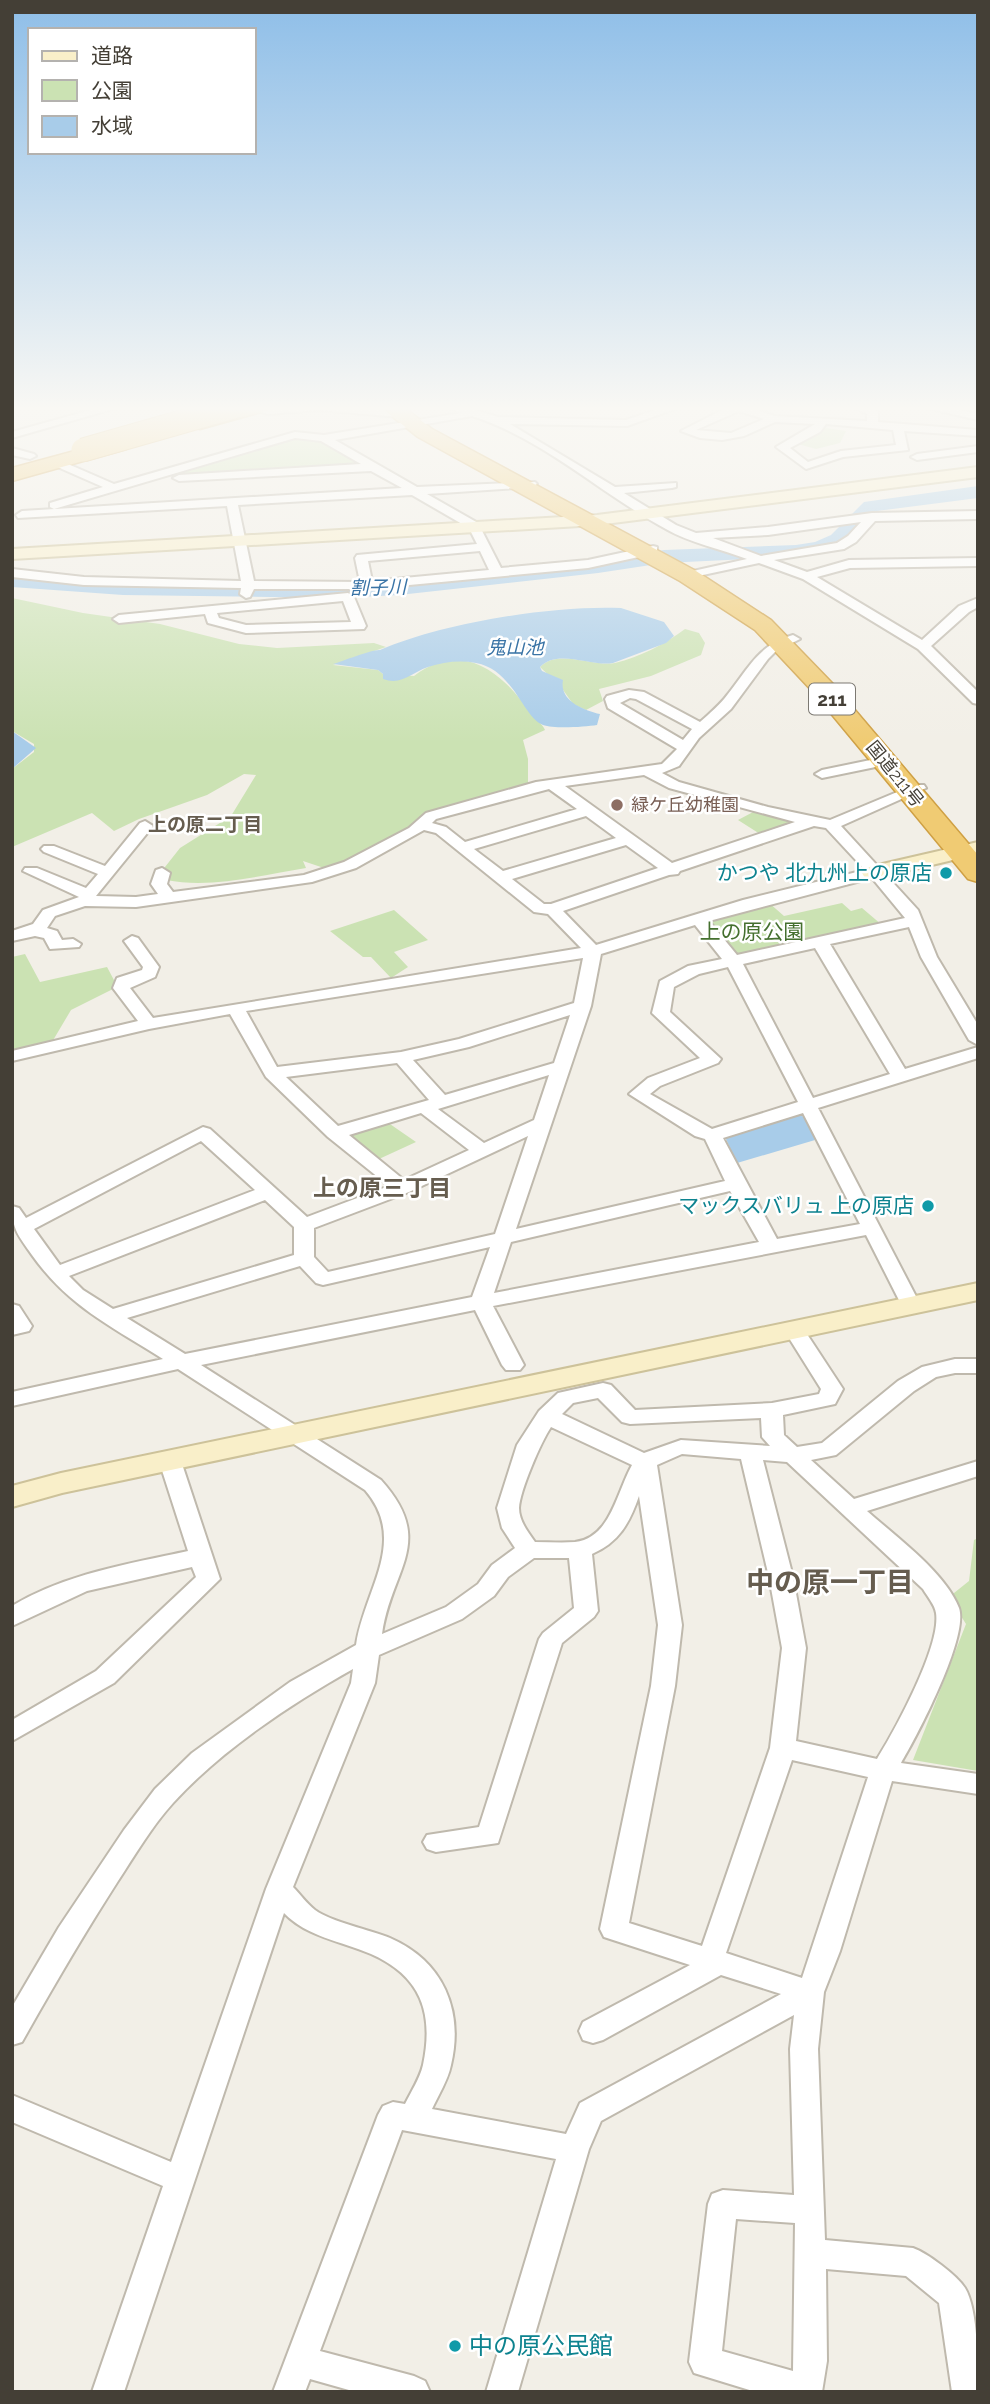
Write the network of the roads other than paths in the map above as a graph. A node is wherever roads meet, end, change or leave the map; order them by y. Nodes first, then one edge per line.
1 (235, 518) edge
2 (461, 518) edge
3 (588, 518) edge
4 (605, 518) edge
5 (659, 518) edge
6 (858, 518) edge
7 (866, 518) edge
8 (591, 520) junction
9 (474, 526) junction
10 (689, 537) junction
11 (239, 540) junction
12 (484, 547) junction
13 (12, 554) edge
14 (655, 555) junction
15 (763, 561) junction
16 (978, 562) edge
17 (873, 564) junction
18 (497, 572) junction
19 (12, 573) edge
20 (693, 575) junction
21 (807, 576) junction
22 (902, 579) dead end
23 (12, 583) edge
24 (367, 585) junction
25 (247, 590) junction
26 (348, 597) junction
27 (978, 602) edge
28 (239, 607) junction
29 (210, 611) junction
30 (119, 620) dead end
31 (787, 640) junction
32 (923, 646) junction
33 (978, 700) edge
34 (700, 728) junction
35 (684, 747) junction
36 (885, 761) junction
37 (647, 771) junction
38 (822, 774) dead end
39 (552, 784) junction
40 (913, 789) junction
41 (587, 811) junction
42 (813, 821) junction
43 (421, 825) junction
44 (831, 825) junction
45 (145, 826) dead end
46 (629, 839) junction
47 (463, 847) junction
48 (49, 849) dead end
49 (974, 855) edge
50 (31, 871) dead end
51 (672, 871) junction
52 (107, 872) junction
53 (162, 873) dead end
54 (873, 873) junction
55 (501, 877) junction
56 (168, 896) junction
57 (86, 898) junction
58 (552, 909) junction
59 (698, 918) junction
60 (916, 920) junction
61 (35, 931) junction
62 (12, 936) edge
63 (132, 941) dead end
64 (821, 943) junction
65 (73, 944) dead end
66 (593, 951) junction
67 (734, 963) junction
68 (582, 1006) junction
69 (235, 1008) junction
70 (149, 1024) junction
71 (978, 1040) edge
72 (978, 1052) edge
73 (12, 1056) edge
74 (401, 1057) junction
75 (559, 1067) junction
76 (272, 1073) junction
77 (900, 1076) junction
78 (432, 1104) junction
79 (808, 1104) junction
80 (540, 1124) junction
81 (335, 1133) junction
82 (712, 1135) junction
83 (482, 1151) junction
84 (736, 1184) junction
85 (402, 1188) junction
86 (268, 1192) junction
87 (18, 1219) edge
88 (304, 1224) junction
89 (872, 1228) junction
90 (501, 1237) junction
91 (771, 1247) junction
92 (304, 1258) junction
93 (56, 1274) junction
94 (978, 1291) edge
95 (481, 1302) junction
96 (911, 1306) junction
97 (12, 1310) edge
98 (108, 1317) junction
99 (12, 1329) edge
100 (794, 1329) junction
101 (180, 1362) junction
102 (513, 1365) dead end
103 (978, 1366) edge
104 (12, 1399) edge
105 (772, 1410) junction
106 (547, 1416) junction
107 (294, 1434) junction
108 (750, 1452) junction
109 (791, 1455) junction
110 (170, 1461) junction
111 (645, 1462) junction
112 (978, 1468) edge
113 (12, 1497) edge
114 (849, 1507) junction
115 (529, 1550) junction
116 (580, 1550) junction
117 (199, 1557) junction
118 (12, 1617) edge
119 (366, 1651) junction
120 (12, 1732) edge
121 (783, 1748) junction
122 (883, 1770) junction
123 (978, 1784) edge
124 (436, 1842) dead end
125 (279, 1889) junction
126 (715, 1960) junction
127 (810, 1992) junction
128 (593, 2031) dead end
129 (12, 2033) edge
130 (12, 2108) edge
131 (413, 2118) junction
132 (574, 2149) junction
133 (181, 2180) junction
134 (810, 2210) junction
135 (810, 2253) junction
136 (300, 2361) junction
137 (806, 2391) edge
138 (108, 2392) edge
139 (289, 2392) edge
140 (414, 2392) edge
141 (502, 2392) edge
142 (968, 2392) edge

1 - 11 street
2 - 9 street
3 - 8 highway, 国道211号 / 211
4 - 8 street
5 - 10 street
6 - 10 street
7 - 15 street
8 - 9 street
8 - 14 highway, 国道211号 / 211
9 - 11 street
9 - 12 street
10 - 15 street
11 - 13 street
11 - 25 street
12 - 18 street
12 - 24 street
14 - 18 street
14 - 20 highway, 国道211号 / 211
14 - 26 street
15 - 20 street
15 - 21 street
16 - 17 street
17 - 21 street
17 - 22 street
18 - 24 street
19 - 25 street
20 - 31 highway, 国道211号 / 211
21 - 32 street
23 - 25 street
24 - 25 street
25 - 28 street
26 - 28 street
26 - 29 street
27 - 32 street
28 - 29 street
29 - 30 street
31 - 34 street
31 - 36 highway, 国道211号 / 211
31 - 40 highway, 国道211号 / 211
32 - 33 street
34 - 35 street
34 - 35 street
35 - 37 street
36 - 38 street
36 - 40 highway, 国道211号 / 211
37 - 39 street
37 - 42 street
39 - 41 street
39 - 43 street
40 - 44 street
40 - 49 highway, 国道211号 / 211
41 - 46 street
41 - 47 street
42 - 44 street
42 - 51 street
43 - 47 street
43 - 56 street
44 - 54 street
45 - 52 street
46 - 51 street
46 - 55 street
47 - 55 street
48 - 52 street
49 - 54 street
50 - 57 street
51 - 58 street
52 - 57 street
53 - 56 street
54 - 59 street
54 - 60 street
55 - 58 street
56 - 57 street
57 - 61 street
58 - 66 street
59 - 66 street
59 - 67 street
60 - 64 street
60 - 71 street
61 - 62 street
61 - 65 street
63 - 70 street
64 - 67 street
64 - 77 street
66 - 68 street
66 - 69 street
67 - 79 street
67 - 82 street
68 - 74 street
68 - 75 street
69 - 70 street
69 - 76 street
70 - 73 street
72 - 77 street
74 - 76 street
74 - 78 street
75 - 78 street
75 - 80 street
76 - 81 street
77 - 79 street
78 - 81 street
78 - 83 street
79 - 82 street
79 - 89 street
80 - 83 street
80 - 90 street
81 - 85 street
82 - 84 street
83 - 85 street
84 - 90 street
84 - 91 street
85 - 88 street
86 - 87 street
86 - 88 street
86 - 93 street
87 - 93 street
88 - 92 street
89 - 91 street
89 - 96 street
90 - 92 street
90 - 95 street
91 - 95 street
92 - 98 street
93 - 98 street
94 - 96 street
95 - 101 street
95 - 102 street
96 - 100 street
97 - 99 street
98 - 101 street
100 - 105 street
100 - 107 street
101 - 104 street
101 - 107 street
103 - 109 street
105 - 106 street
105 - 109 street
106 - 111 street
106 - 115 street
107 - 110 street
107 - 119 street
108 - 109 street
108 - 111 street
108 - 121 street
109 - 114 street
110 - 113 street
110 - 117 street
111 - 116 street
111 - 126 street
112 - 114 street
114 - 122 street
115 - 116 street
115 - 119 street
116 - 124 street
117 - 118 street
117 - 120 street
119 - 125 street
119 - 129 street
121 - 122 street
121 - 126 street
122 - 123 street
122 - 127 street
125 - 131 street
125 - 133 street
126 - 127 street
126 - 128 street
127 - 132 street
127 - 134 street
130 - 133 street
131 - 132 street
131 - 136 street
132 - 141 street
133 - 138 street
134 - 135 street
134 - 137 street
135 - 137 street
135 - 142 street
136 - 139 street
136 - 140 street

